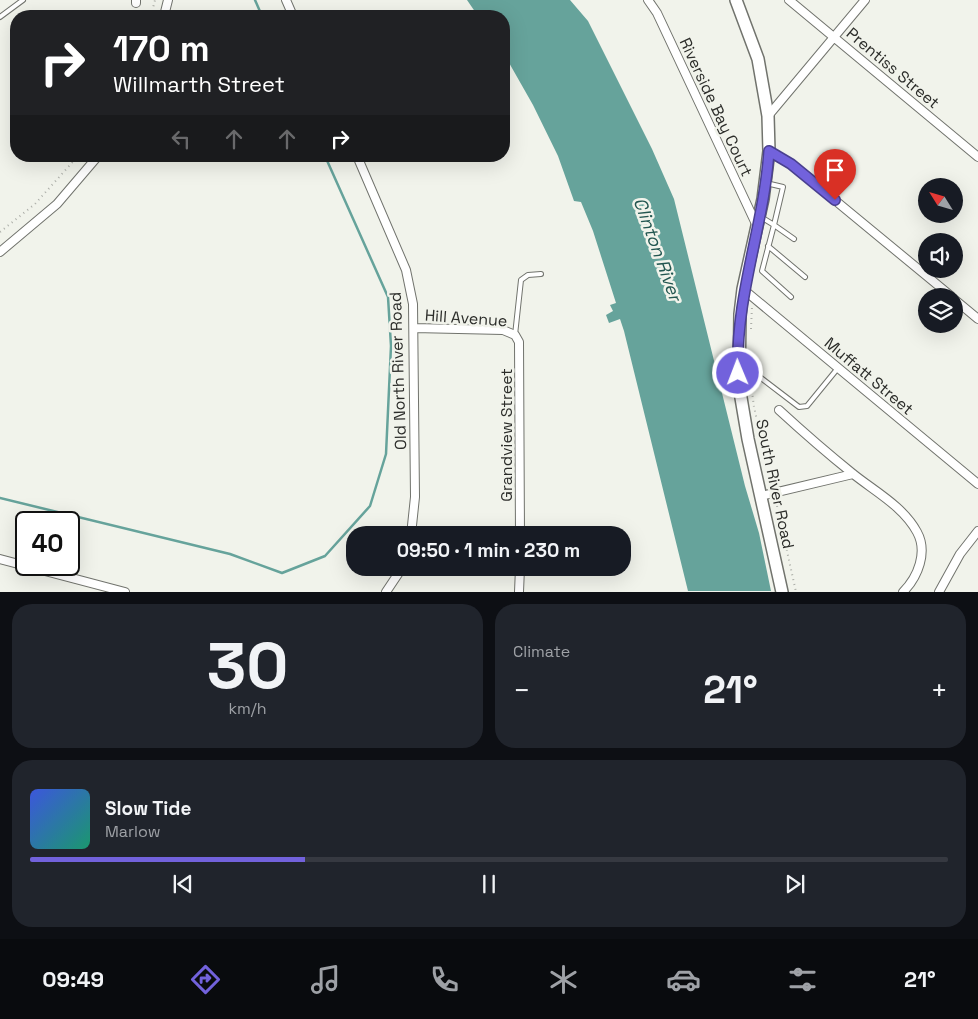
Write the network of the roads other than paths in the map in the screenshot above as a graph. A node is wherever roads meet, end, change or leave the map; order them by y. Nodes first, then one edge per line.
1 (23, 0) edge
2 (648, 0) edge
3 (736, 0) edge
4 (789, 0) edge
5 (865, 0) edge
6 (0, 17) edge
7 (834, 36) junction
8 (768, 116) junction
9 (769, 151) junction
10 (978, 157) edge
11 (93, 162) edge
12 (360, 162) edge
13 (766, 183) junction
14 (758, 221) junction
15 (774, 225) junction
16 (794, 240) dead end
17 (768, 246) junction
18 (0, 252) edge
19 (541, 274) dead end
20 (805, 278) dead end
21 (941, 288) edge
22 (748, 293) junction
23 (791, 297) dead end
24 (963, 306) edge
25 (978, 319) edge
26 (414, 328) junction
27 (515, 335) junction
28 (838, 368) junction
29 (761, 378) dead end
30 (779, 410) dead end
31 (853, 474) junction
32 (978, 484) edge
33 (761, 496) junction
34 (412, 526) edge
35 (520, 526) edge
36 (978, 531) edge
37 (0, 559) edge
38 (397, 576) edge
39 (520, 576) edge
40 (125, 592) edge
41 (386, 592) edge
42 (520, 592) edge
43 (782, 592) edge
44 (903, 592) edge
45 (939, 592) edge

1 - 6 lane
2 - 14 street, Riverside Bay Court
3 - 8 street, South River Road
4 - 7 street, Prentiss Street
5 - 7 street
7 - 8 street
7 - 10 street, Prentiss Street
8 - 9 street, South River Road
9 - 13 street, South River Road
9 - 21 street
11 - 18 street
12 - 26 street, Old North River Road
13 - 14 street, South River Road
13 - 15 lane
14 - 15 lane
14 - 22 street, South River Road
15 - 16 lane
15 - 17 lane
17 - 20 lane
17 - 23 lane
19 - 27 lane
22 - 28 street, Muffatt Street
22 - 33 street, South River Road
24 - 25 street
26 - 27 street, Hill Avenue
26 - 34 street, Old North River Road
27 - 35 street, Grandview Street
28 - 29 lane
28 - 32 street, Muffatt Street
30 - 31 street
31 - 33 street
31 - 44 street
33 - 43 street, South River Road
36 - 45 street
37 - 40 street
38 - 41 street
39 - 42 street

